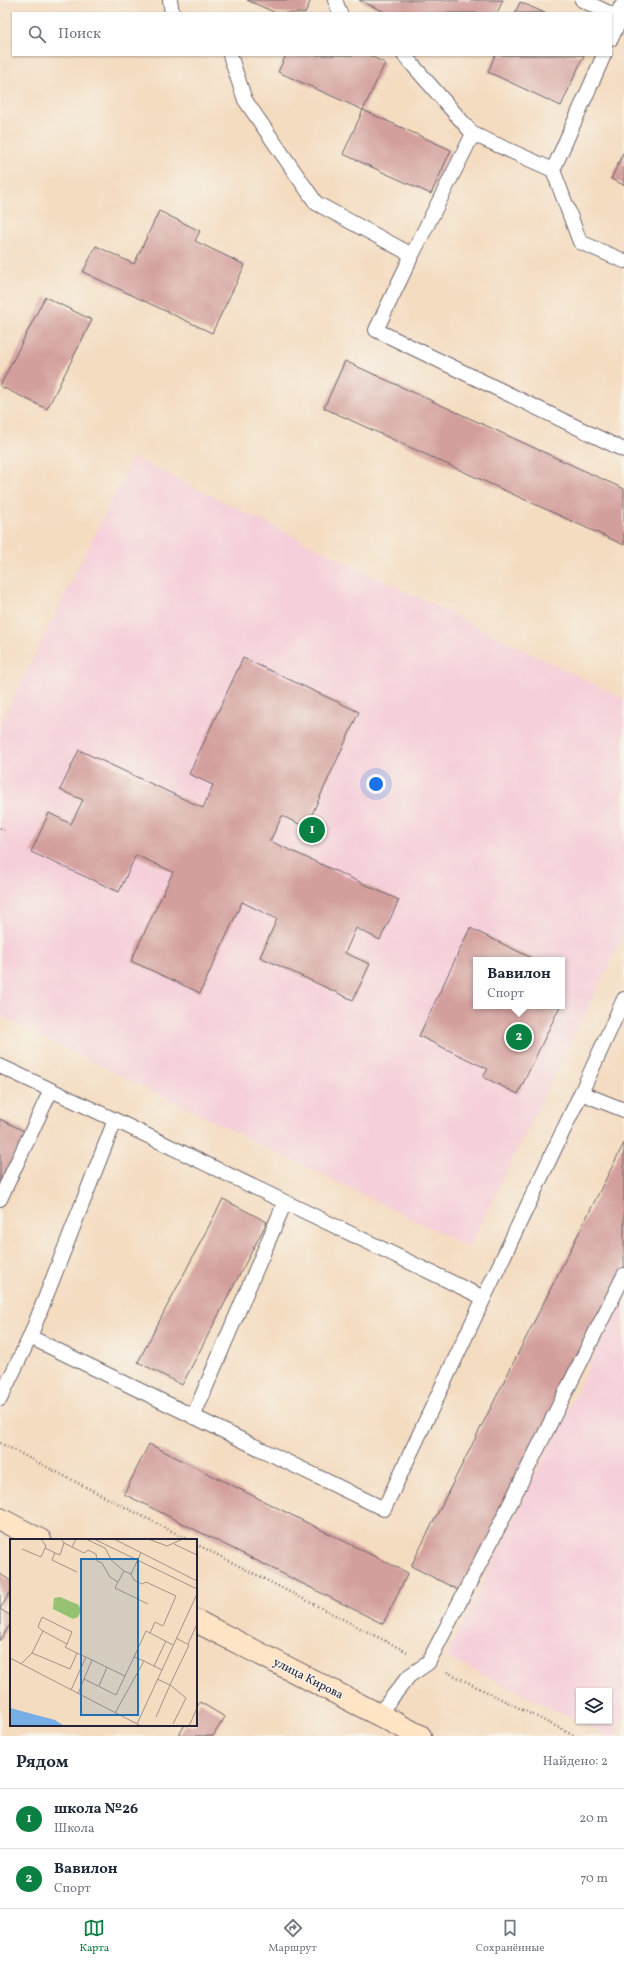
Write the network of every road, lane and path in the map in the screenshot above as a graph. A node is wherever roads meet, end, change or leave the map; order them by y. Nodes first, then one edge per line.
1 (170, 0) edge
2 (334, 0) edge
3 (582, 0) edge
4 (172, 12) edge
5 (340, 12) edge
6 (611, 12) edge
7 (618, 15) edge
8 (612, 36) edge
9 (230, 56) edge
10 (405, 56) edge
11 (604, 56) edge
12 (473, 134) junction
13 (553, 170) junction
14 (412, 256) junction
15 (624, 261) edge
16 (624, 450) edge
17 (0, 828) edge
18 (4, 830) dead end
19 (624, 999) edge
20 (0, 1066) edge
21 (51, 1090) junction
22 (581, 1093) junction
23 (624, 1110) edge
24 (115, 1120) junction
25 (0, 1199) edge
26 (285, 1202) junction
27 (624, 1275) edge
28 (484, 1298) junction
29 (30, 1337) junction
30 (0, 1399) edge
31 (193, 1417) junction
32 (0, 1443) edge
33 (0, 1519) edge
34 (38, 1539) edge
35 (187, 1539) edge
36 (197, 1545) edge
37 (197, 1622) edge
38 (428, 1663) junction
39 (378, 1715) junction
40 (420, 1736) edge
41 (575, 1736) edge

1 - 4 lane
2 - 5 lane
3 - 6 lane
7 - 8 lane
9 - 14 lane
10 - 12 lane
11 - 13 lane
12 - 13 lane
12 - 14 lane
13 - 15 lane
14 - 16 lane
17 - 18 path
19 - 22 lane
20 - 21 lane
21 - 24 lane
21 - 25 lane
22 - 23 lane
22 - 28 lane
24 - 26 lane
24 - 29 lane
26 - 28 lane
26 - 31 lane
27 - 38 lane
28 - 31 lane
29 - 30 lane
29 - 31 lane
32 - 35 path
33 - 34 main road
36 - 38 path
37 - 39 main road, улица Кирова
38 - 39 lane
38 - 41 path
39 - 40 main road, улица Кирова

